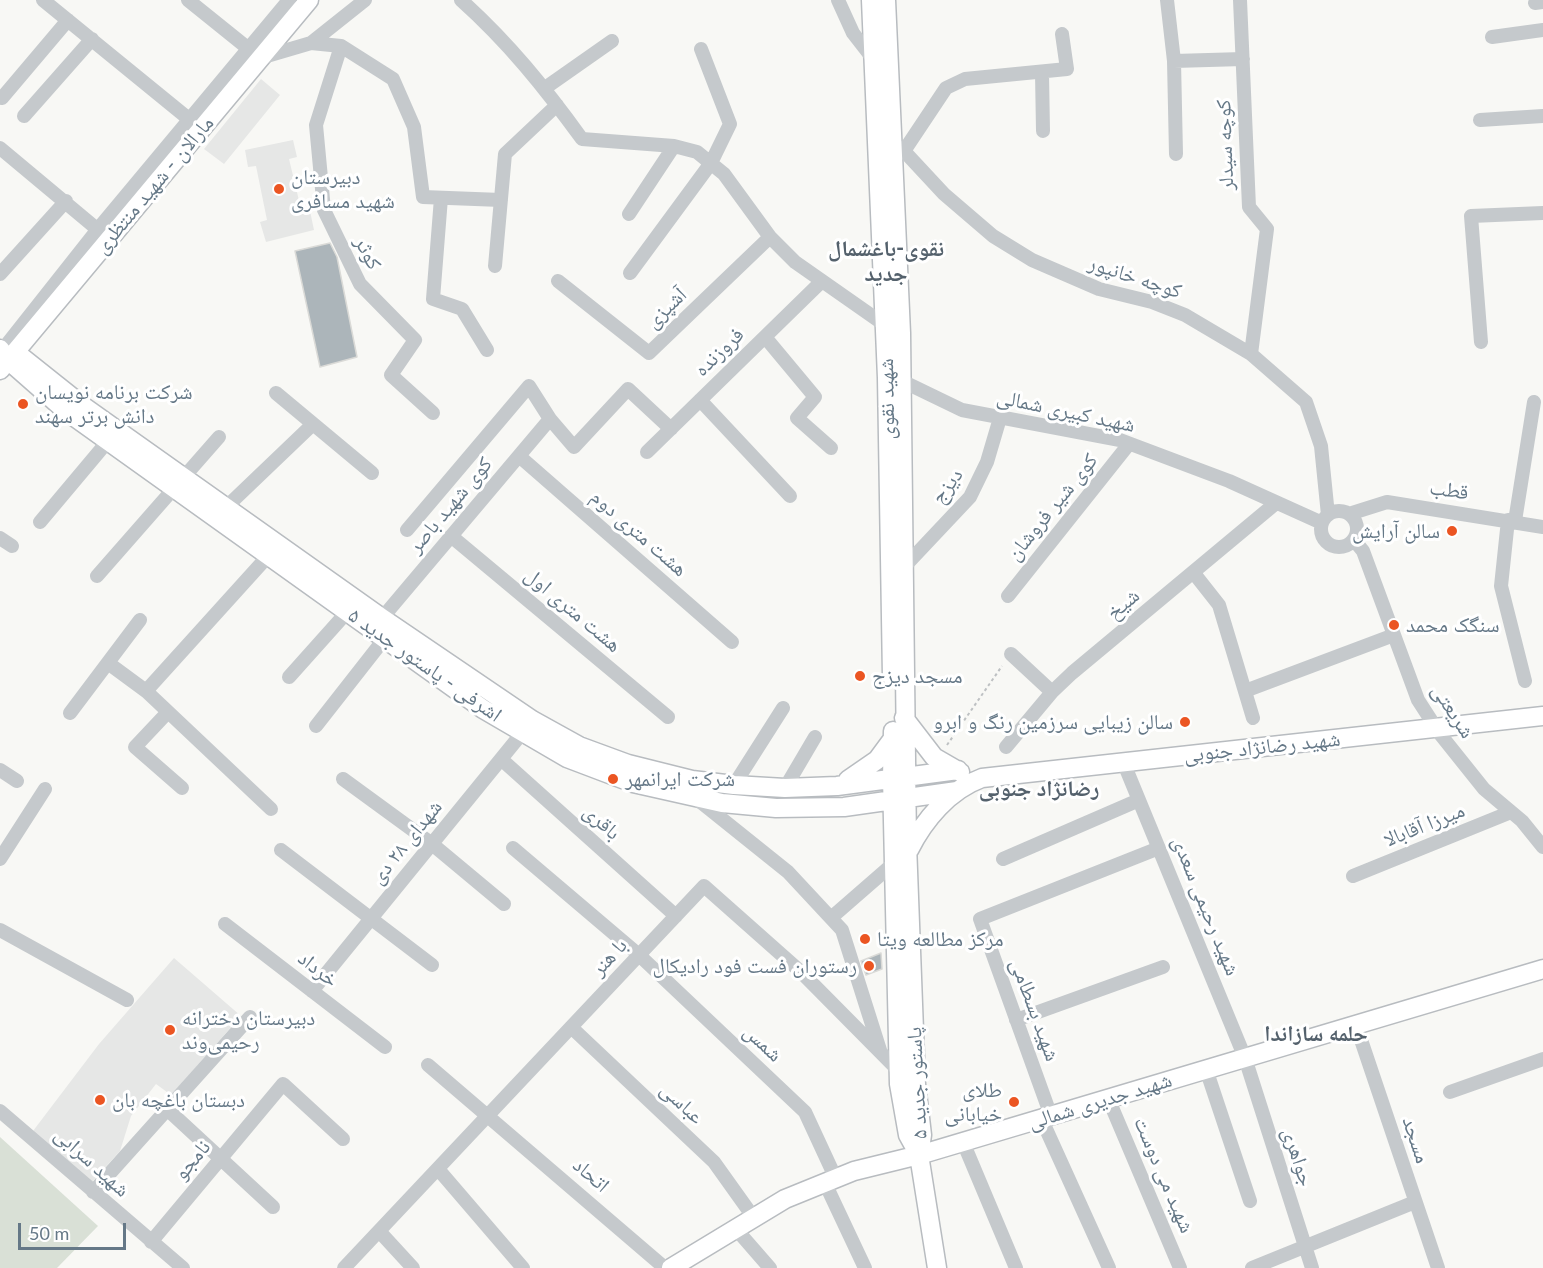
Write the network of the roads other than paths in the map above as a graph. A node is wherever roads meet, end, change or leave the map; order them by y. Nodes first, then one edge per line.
1 (43, 0) edge
2 (188, 0) edge
3 (289, 0) edge
4 (309, 0) edge
5 (364, 0) edge
6 (461, 0) edge
7 (838, 0) edge
8 (871, 0) edge
9 (886, 0) edge
10 (1167, 0) edge
11 (1240, 0) edge
12 (68, 20) junction
13 (1543, 30) edge
14 (1062, 34) dead end
15 (1492, 37) dead end
16 (92, 39) junction
17 (612, 41) dead end
18 (311, 43) junction
19 (341, 46) junction
20 (701, 49) dead end
21 (254, 54) junction
22 (1243, 59) junction
23 (874, 60) junction
24 (1174, 61) junction
25 (1042, 73) junction
26 (545, 88) junction
27 (3, 98) dead end
28 (557, 105) junction
29 (24, 116) dead end
30 (1543, 116) edge
31 (1480, 120) dead end
32 (195, 124) junction
33 (1043, 131) dead end
34 (674, 146) junction
35 (898, 147) junction
36 (0, 148) edge
37 (1176, 154) dead end
38 (711, 163) junction
39 (441, 198) junction
40 (501, 200) junction
41 (66, 201) junction
42 (1543, 213) edge
43 (629, 214) dead end
44 (103, 234) junction
45 (770, 237) junction
46 (495, 266) dead end
47 (630, 273) dead end
48 (0, 274) edge
49 (558, 281) dead end
50 (821, 282) junction
51 (885, 325) junction
52 (765, 337) junction
53 (1481, 342) dead end
54 (487, 350) dead end
55 (4, 353) edge
56 (1251, 354) junction
57 (902, 381) junction
58 (276, 393) dead end
59 (700, 400) junction
60 (1534, 402) dead end
61 (433, 413) dead end
62 (1000, 418) junction
63 (550, 419) junction
64 (312, 424) junction
65 (671, 429) junction
66 (219, 437) dead end
67 (108, 441) junction
68 (1129, 444) junction
69 (831, 448) dead end
70 (647, 452) dead end
71 (519, 456) junction
72 (372, 473) dead end
73 (178, 482) junction
74 (790, 496) dead end
75 (1276, 503) junction
76 (222, 512) junction
77 (1349, 514) junction
78 (1325, 519) junction
79 (1511, 520) junction
80 (40, 522) dead end
81 (1543, 527) edge
82 (407, 530) dead end
83 (451, 536) junction
84 (1354, 540) junction
85 (269, 555) junction
86 (905, 566) junction
87 (1193, 572) junction
88 (97, 576) dead end
89 (1008, 596) dead end
90 (348, 611) junction
91 (140, 620) dead end
92 (380, 629) junction
93 (1394, 635) junction
94 (732, 642) dead end
95 (1011, 654) road end
96 (108, 663) junction
97 (289, 677) dead end
98 (1525, 681) dead end
99 (1245, 691) junction
100 (146, 692) junction
101 (1052, 692) junction
102 (783, 708) dead end
103 (168, 712) junction
104 (70, 713) dead end
105 (1543, 716) edge
106 (668, 717) dead end
107 (904, 718) junction
108 (1253, 718) dead end
109 (316, 726) dead end
110 (527, 726) junction
111 (815, 737) dead end
112 (894, 737) junction
113 (1006, 747) dead end
114 (501, 759) junction
115 (0, 770) edge
116 (958, 771) junction
117 (1127, 771) dead end
118 (899, 777) junction
119 (344, 778) dead end
120 (982, 778) junction
121 (17, 781) dead end
122 (734, 785) junction
123 (837, 786) junction
124 (182, 788) dead end
125 (785, 788) junction
126 (45, 789) dead end
127 (957, 791) junction
128 (900, 798) junction
129 (698, 799) junction
130 (1139, 800) junction
131 (271, 809) dead end
132 (1511, 812) junction
133 (432, 844) junction
134 (1543, 847) edge
135 (513, 848) dead end
136 (1159, 848) junction
137 (281, 850) dead end
138 (0, 859) edge
139 (901, 859) junction
140 (1003, 859) dead end
141 (1353, 876) dead end
142 (504, 904) dead end
143 (676, 916) junction
144 (832, 917) junction
145 (371, 918) junction
146 (225, 924) dead end
147 (0, 930) edge
148 (639, 955) junction
149 (432, 965) dead end
150 (1163, 966) dead end
151 (1543, 969) edge
152 (312, 991) junction
153 (127, 1000) dead end
154 (250, 1017) dead end
155 (1016, 1020) junction
156 (1356, 1025) junction
157 (571, 1027) junction
158 (385, 1047) dead end
159 (882, 1055) junction
160 (1245, 1058) junction
161 (1543, 1059) edge
162 (428, 1065) dead end
163 (1206, 1070) junction
164 (898, 1072) junction
165 (916, 1084) junction
166 (1450, 1092) dead end
167 (1108, 1098) junction
168 (166, 1109) junction
169 (0, 1111) edge
170 (489, 1114) junction
171 (1046, 1117) junction
172 (343, 1138) dead end
173 (963, 1142) junction
174 (919, 1155) junction
175 (220, 1159) junction
176 (438, 1168) junction
177 (830, 1181) junction
178 (93, 1192) junction
179 (1250, 1201) dead end
180 (1415, 1202) junction
181 (273, 1208) dead end
182 (754, 1218) junction
183 (736, 1229) junction
184 (379, 1231) junction
185 (151, 1242) junction
186 (1305, 1247) junction
187 (684, 1265) edge
188 (183, 1268) edge
189 (344, 1268) edge
190 (413, 1268) edge
191 (523, 1268) edge
192 (665, 1268) edge
193 (770, 1268) edge
194 (865, 1268) edge
195 (938, 1268) edge
196 (1016, 1268) edge
197 (1109, 1268) edge
198 (1180, 1268) edge
199 (1252, 1268) edge
200 (1312, 1268) edge
201 (1438, 1268) edge

1 - 12 street
2 - 21 street
3 - 21 street, مارالان - شهید منتظری
4 - 21 main road, مارالان - شهید منتظری
5 - 18 street
6 - 26 street
7 - 23 street
8 - 23 main road, شهید نقوی
9 - 35 main road, شهید نقوی
10 - 24 street
11 - 22 street, کوچه سیدلر
12 - 16 street
12 - 27 street
13 - 15 street
14 - 25 street
16 - 29 street
16 - 32 street
17 - 26 street
18 - 19 street
18 - 21 street
19 - 39 street
19 - 61 street, کوثر
20 - 38 street
21 - 32 main road, مارالان - شهید منتظری
22 - 24 street
22 - 56 street, کوچه سیدلر
23 - 51 main road, شهید نقوی
24 - 37 street
25 - 33 street
25 - 35 street
26 - 28 street
28 - 34 street
28 - 40 street
30 - 31 street
32 - 44 main road, مارالان - شهید منتظری
34 - 38 street
34 - 43 street
35 - 56 street, کوچه خانپور
35 - 57 main road, شهید نقوی
36 - 41 street
38 - 45 street
38 - 47 street
39 - 40 street
39 - 54 street
40 - 46 street
41 - 44 street
41 - 48 street
42 - 53 street
44 - 55 main road, مارالان - شهید منتظری
45 - 49 street, آشپزی
45 - 50 street
50 - 51 street
50 - 52 street, فروزنده
51 - 112 main road, شهید نقوی
52 - 59 street, فروزنده
52 - 69 street
55 - 67 main road, اشرفی - پاستور جدید ۵
55 - 73 main road, اشرفی - پاستور جدید ۵
56 - 78 street, کوچه خانپور
57 - 62 street, شهید کبیری شمالی
57 - 86 main road, شهید نقوی
58 - 64 street
59 - 65 street, فروزنده
59 - 74 street
60 - 79 street
62 - 68 street, شهید کبیری شمالی
62 - 86 street, دیزج
63 - 65 street
63 - 71 street, کوی شهید باصر
63 - 82 street
64 - 72 street
64 - 76 street
65 - 70 street, فروزنده
66 - 73 street
67 - 73 main road, اشرفی - پاستور جدید ۵
67 - 80 street
68 - 75 street, شهید کبیری شمالی
68 - 89 street, کوی شیر فروشان
71 - 83 street, کوی شهید باصر
71 - 94 street, هشت متری دوم
73 - 76 main road, اشرفی - پاستور جدید ۵
73 - 88 street
75 - 78 street, شهید کبیری شمالی
75 - 87 street, شیخ
76 - 85 main road, اشرفی - پاستور جدید ۵
76 - 92 main road, اشرفی - پاستور جدید ۵
77 - 78 street
77 - 79 street, قطب
77 - 84 street
78 - 84 street
79 - 81 street, قطب
79 - 98 street
83 - 92 street, کوی شهید باصر
83 - 106 street, هشت متری اول
84 - 93 street, شریعتی
85 - 90 main road, اشرفی - پاستور جدید ۵
85 - 100 street
86 - 107 main road, شهید نقوی
87 - 99 street
87 - 101 street, شیخ
90 - 92 main road, اشرفی - پاستور جدید ۵
90 - 97 street
91 - 96 street
92 - 109 street, کوی شهید باصر
92 - 110 main road, اشرفی - پاستور جدید ۵
93 - 99 street
93 - 132 street, شریعتی
95 - 101 street
96 - 100 street
96 - 104 street
99 - 108 street
100 - 103 street
101 - 113 street, شیخ
102 - 122 street
103 - 124 street
103 - 131 street
105 - 120 main road, شهید رضانژاد جنوبی
107 - 116 main road
107 - 118 main road, شهید نقوی
110 - 114 street, شهدای ۲۸ دی
110 - 122 main road, اشرفی - پاستور جدید ۵
110 - 129 main road, اشرفی - پاستور جدید ۵
111 - 125 street
112 - 118 main road, شهید نقوی
112 - 123 main road
114 - 133 street, شهدای ۲۸ دی
114 - 143 street, باقری
115 - 121 street
116 - 118 main road
116 - 120 main road
117 - 130 street, شهید رحیمی سعدی
118 - 123 main road, اشرفی - پاستور جدید ۵
118 - 128 main road, شهید نقوی
119 - 133 street
120 - 127 main road
122 - 125 main road, اشرفی - پاستور جدید ۵
123 - 125 main road, اشرفی - پاستور جدید ۵
126 - 138 street
127 - 128 main road
127 - 139 main road
128 - 129 main road, اشرفی - پاستور جدید ۵
128 - 139 main road, پاستور جدید ۵
129 - 144 street
130 - 136 street, شهید رحیمی سعدی
130 - 140 street
132 - 134 street, شریعتی
132 - 141 street, میرزا آقابالا
133 - 142 street
133 - 145 street, شهدای ۲۸ دی
135 - 148 street, شمس
136 - 155 street, شهید بسطامی
136 - 160 street, شهید رحیمی سعدی
137 - 145 street
139 - 144 street
139 - 164 main road, پاستور جدید ۵
139 - 165 main road, پاستور جدید ۵
143 - 148 street, با هنر
143 - 159 street, با هنر
144 - 159 street
145 - 149 street
145 - 152 street, شهدای ۲۸ دی
146 - 152 street, خرداد
147 - 153 street
148 - 157 street, با هنر
148 - 177 street, شمس
150 - 155 street
151 - 156 main road, شهید جدیری شمالی
152 - 158 street, خرداد
154 - 168 street
155 - 171 street, شهید بسطامی
156 - 160 main road, شهید جدیری شمالی
156 - 180 street, مسجد
157 - 170 street, با هنر
157 - 182 street, عباسی
159 - 164 street, با هنر
160 - 163 main road, شهید جدیری شمالی
160 - 186 street, جواهری
161 - 166 street
162 - 170 street, اتحاد
163 - 167 main road, شهید جدیری شمالی
163 - 179 street
164 - 165 street, با هنر
164 - 174 main road, پاستور جدید ۵
165 - 174 main road, پاستور جدید ۵
167 - 171 main road, شهید جدیری شمالی
167 - 198 street, شهید می دوست
168 - 175 street
168 - 178 street
169 - 178 street, شهید سرابی
170 - 176 street, با هنر
170 - 192 street, اتحاد
171 - 173 main road, شهید جدیری شمالی
171 - 197 street, شهید بسطامی
172 - 175 street, نامجو
173 - 174 main road, شهید جدیری شمالی
173 - 196 street
174 - 177 main road, شهید جدیری شمالی
174 - 195 main road
175 - 181 street
175 - 185 street, نامجو
176 - 184 street, با هنر
176 - 191 street
177 - 182 main road, شهید جدیری شمالی
177 - 194 street, شمس
178 - 185 street, شهید سرابی
180 - 186 street
180 - 201 street, مسجد
182 - 183 main road, شهید جدیری شمالی
183 - 187 main road, شهید جدیری شمالی
183 - 193 street
184 - 189 street, با هنر
184 - 190 street
185 - 188 street, شهید سرابی
186 - 199 street
186 - 200 street, جواهری

